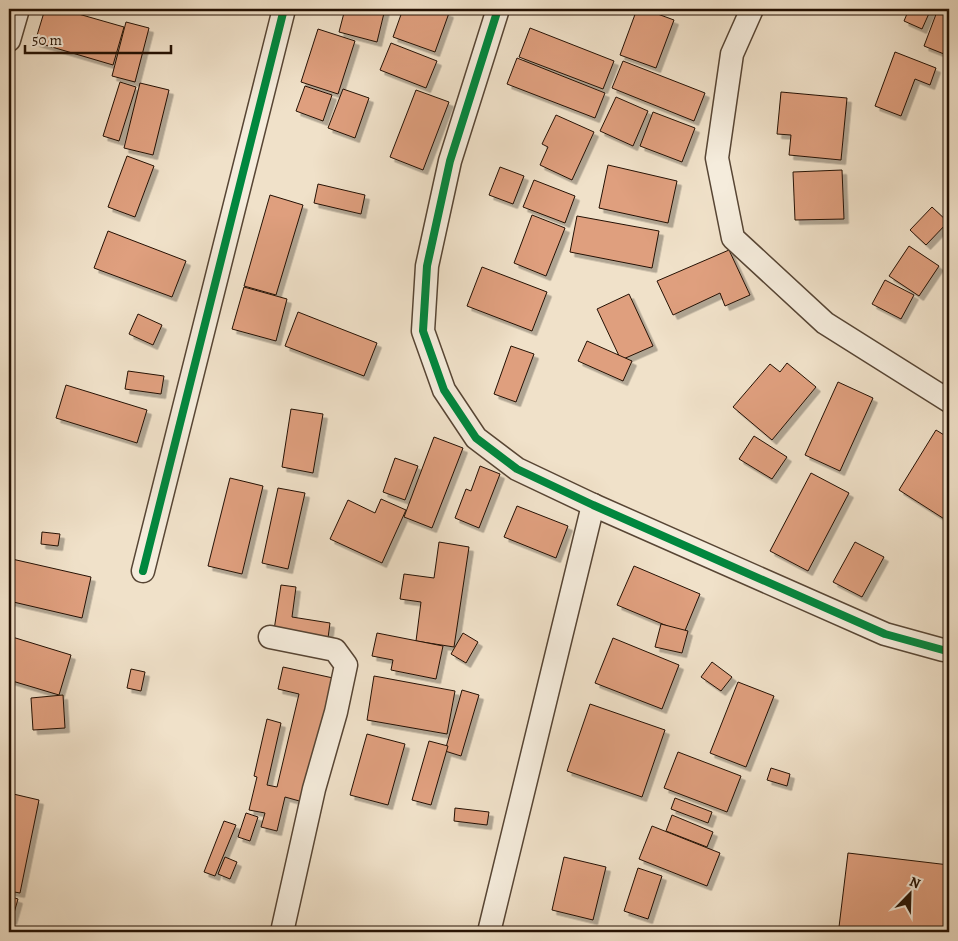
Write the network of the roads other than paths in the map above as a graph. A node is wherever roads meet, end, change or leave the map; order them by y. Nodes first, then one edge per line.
1 (18, 9) edge
2 (284, 9) edge
3 (498, 9) edge
4 (752, 9) edge
5 (9, 40) edge
6 (949, 401) edge
7 (593, 505) junction
8 (143, 571) dead end
9 (270, 637) dead end
10 (949, 649) edge
11 (282, 932) edge
12 (490, 932) edge

1 - 5 street
2 - 8 street
3 - 7 street
4 - 6 street
7 - 10 street
7 - 12 street
9 - 11 street

